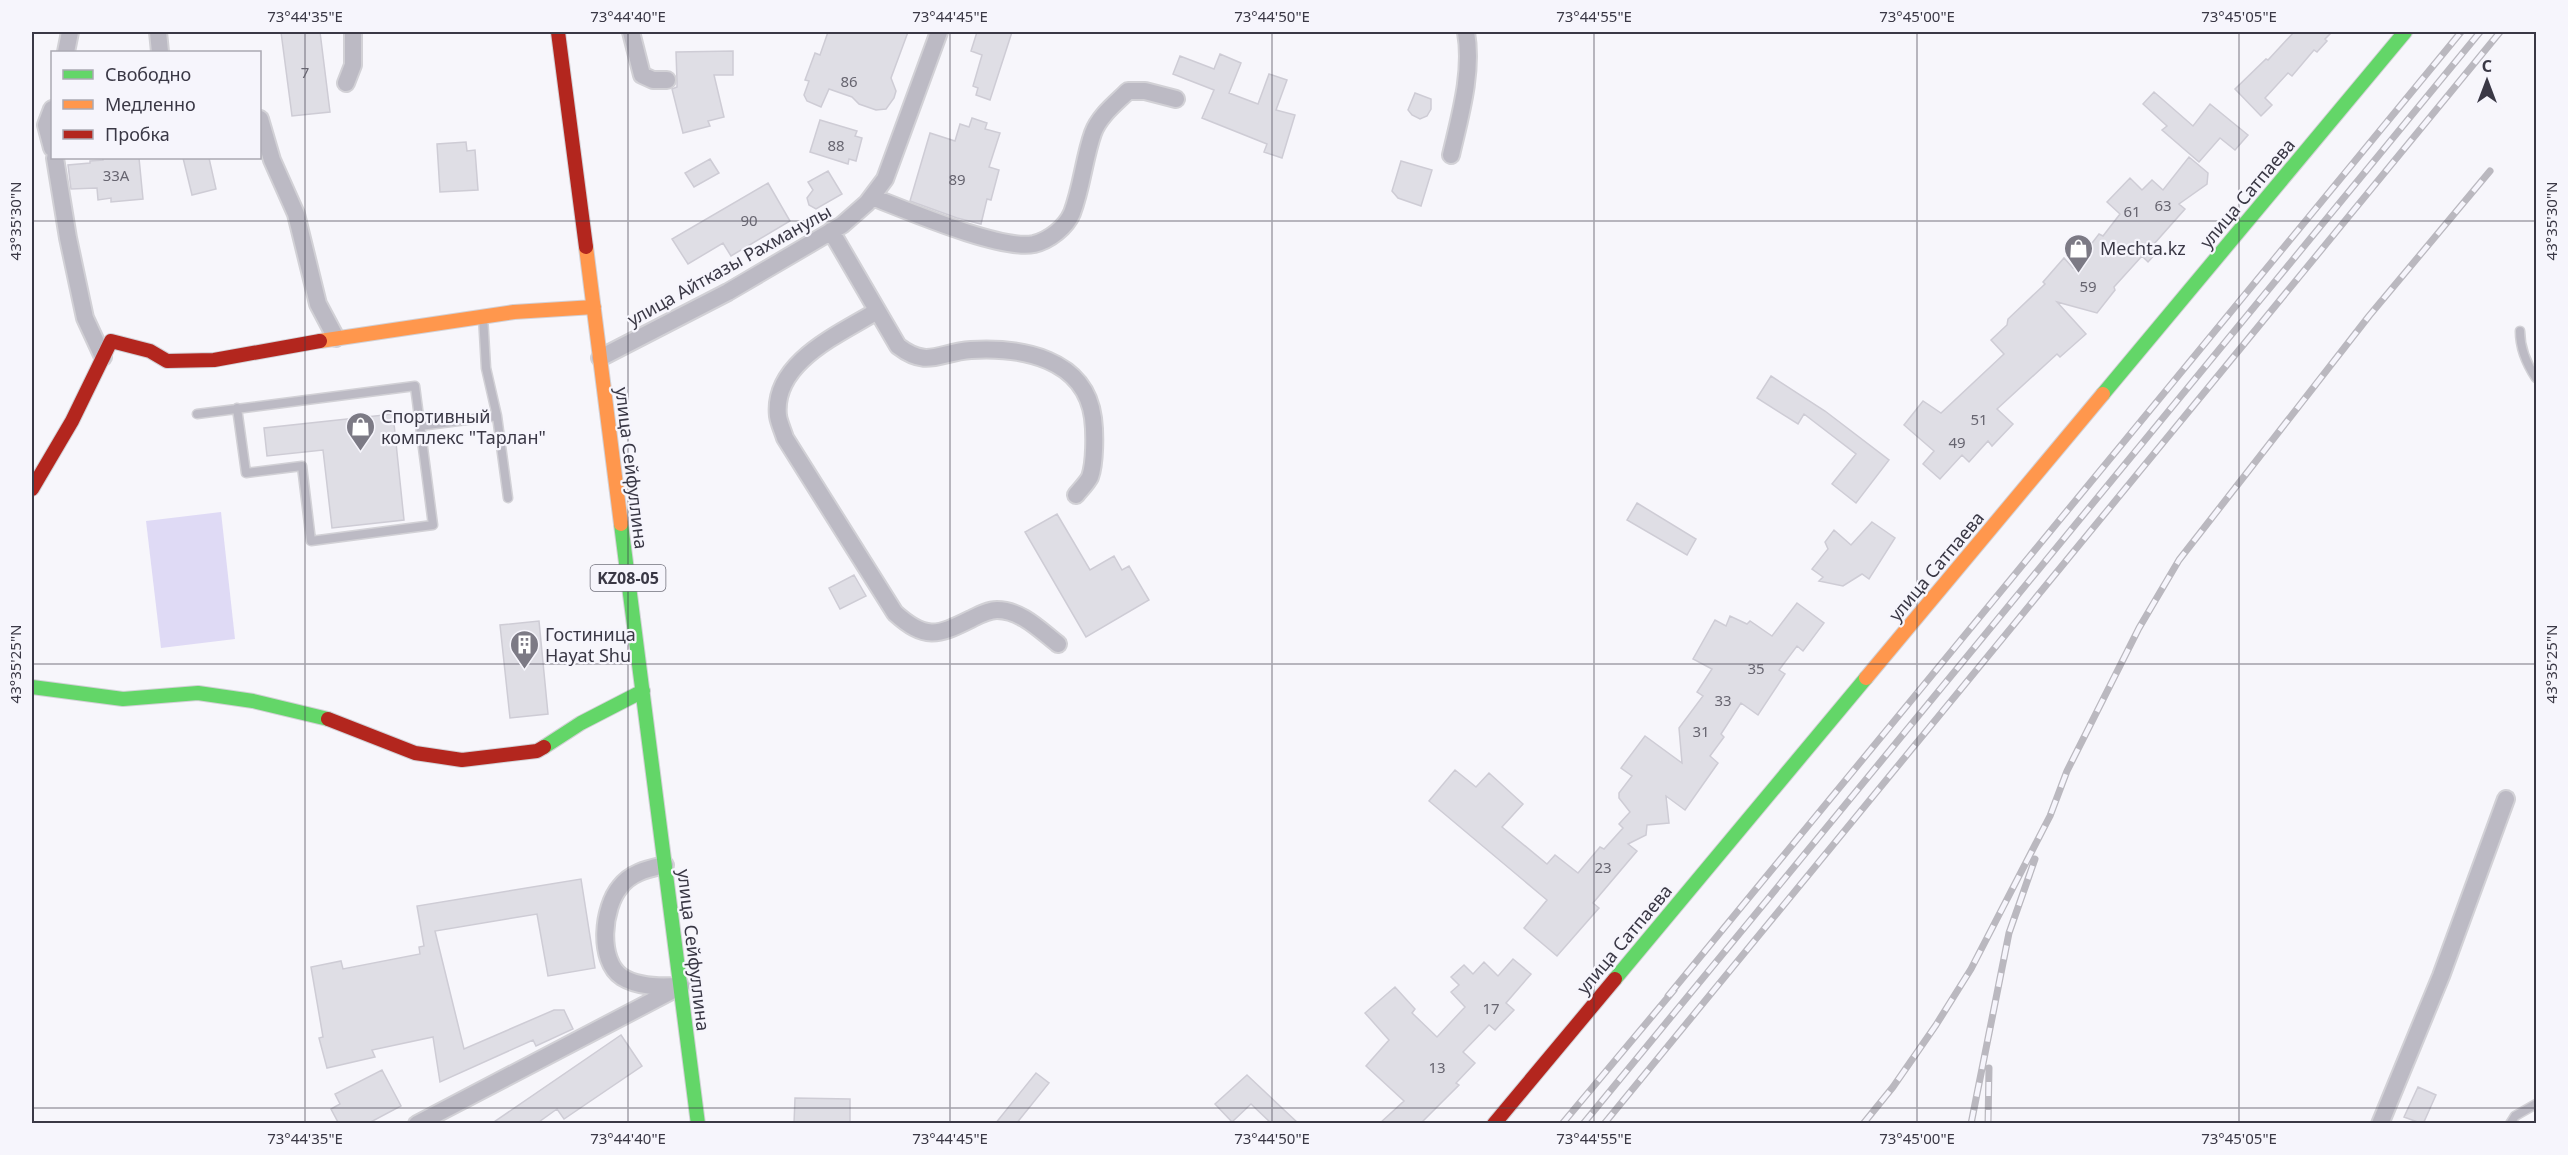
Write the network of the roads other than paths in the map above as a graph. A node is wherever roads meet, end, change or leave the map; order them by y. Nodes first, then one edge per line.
1 (70, 32) edge
2 (158, 32) edge
3 (353, 32) edge
4 (558, 32) edge
5 (631, 32) edge
6 (939, 32) edge
7 (1466, 32) edge
8 (2405, 32) edge
9 (66, 51) edge
10 (160, 51) edge
11 (667, 80) dead end
12 (346, 83) dead end
13 (1176, 99) dead end
14 (51, 111) edge
15 (261, 122) edge
16 (43, 125) edge
17 (51, 145) edge
18 (1451, 155) dead end
19 (55, 159) edge
20 (872, 197) junction
21 (831, 231) junction
22 (594, 307) junction
23 (877, 311) junction
24 (483, 316) junction
25 (2520, 331) dead end
26 (336, 338) junction
27 (103, 357) junction
28 (600, 358) junction
29 (2536, 378) edge
30 (237, 408) junction
31 (197, 414) dead end
32 (497, 416) junction
33 (420, 426) junction
34 (32, 489) edge
35 (1076, 495) dead end
36 (508, 498) dead end
37 (1058, 644) dead end
38 (32, 687) edge
39 (643, 691) junction
40 (2506, 799) dead end
41 (665, 865) junction
42 (681, 986) junction
43 (2536, 1104) edge
44 (694, 1121) edge
45 (417, 1124) edge
46 (1494, 1124) edge
47 (2380, 1124) edge
48 (2510, 1124) edge

1 - 9 street
2 - 10 street
3 - 12 street
4 - 22 street, улица Сейфуллина / KZ08-05
5 - 11 street
6 - 20 street, улица Айтказы Рахманулы
7 - 18 street
8 - 46 street, улица Сатпаева
13 - 20 street
14 - 16 street
15 - 26 street
16 - 17 street
19 - 27 street
20 - 21 street, улица Айтказы Рахманулы
21 - 23 street
21 - 28 street, улица Айтказы Рахманулы
22 - 24 street
22 - 28 street, улица Сейфуллина / KZ08-05
23 - 35 street
23 - 37 street
24 - 26 street
24 - 32 lane
25 - 29 lane
26 - 27 street
27 - 34 street
28 - 39 street, улица Сейфуллина / KZ08-05
30 - 31 lane
30 - 33 lane
30 - 33 lane
32 - 33 lane
32 - 36 lane
38 - 39 street
39 - 41 street, улица Сейфуллина / KZ08-05
40 - 47 street
41 - 42 street, улица Сейфуллина / KZ08-05
41 - 42 street
42 - 44 street, улица Сейфуллина / KZ08-05
42 - 45 street
43 - 48 lane

